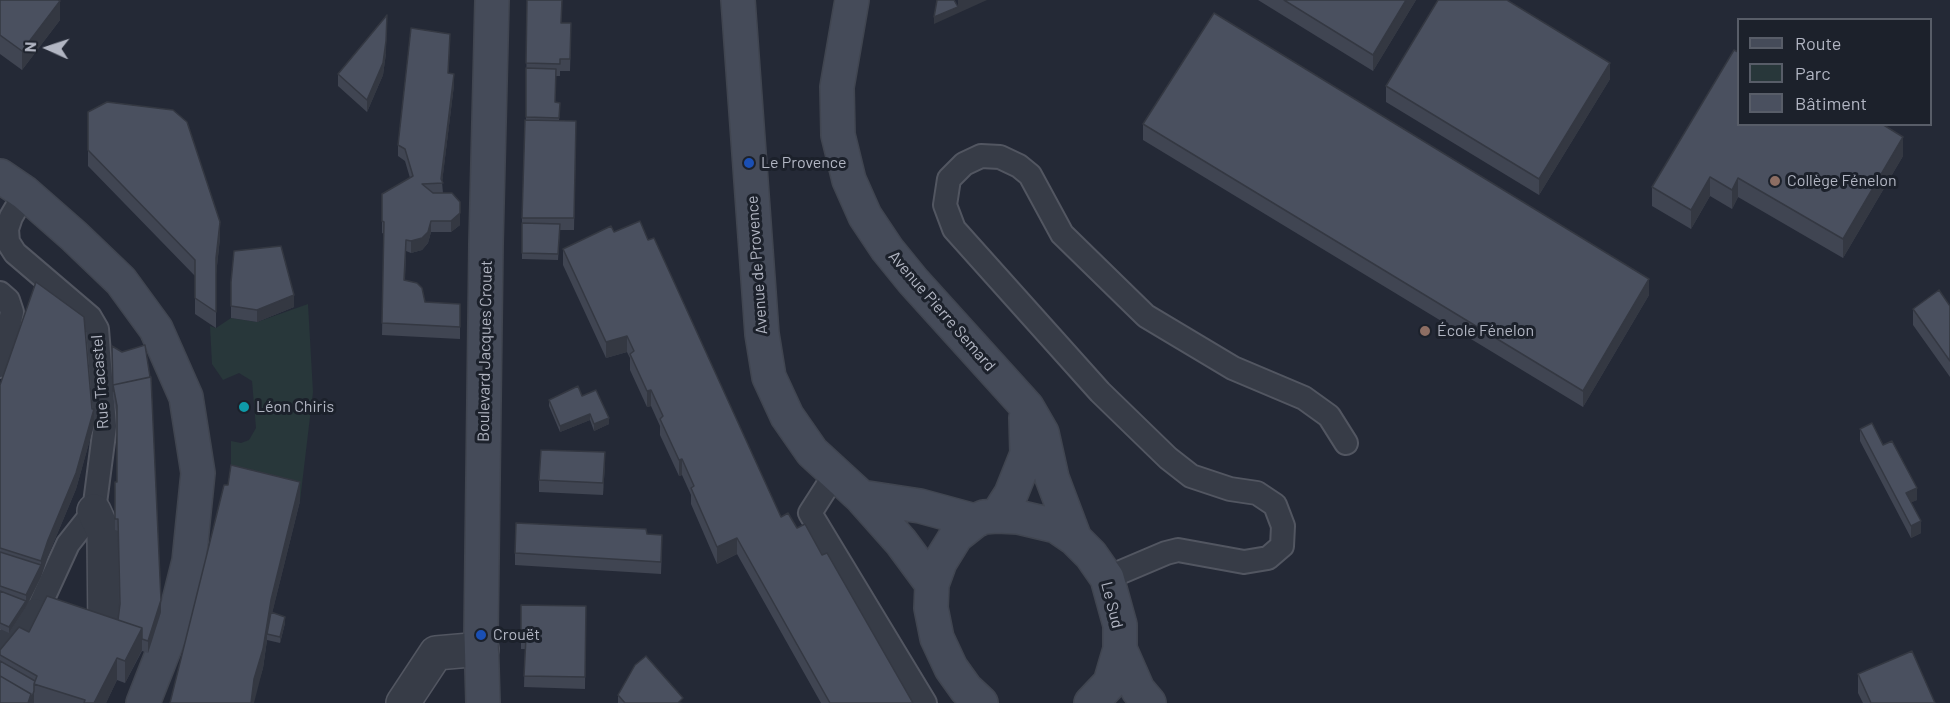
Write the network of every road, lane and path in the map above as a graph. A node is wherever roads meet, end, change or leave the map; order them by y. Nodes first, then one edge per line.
1 (492, 0) edge
2 (738, 0) edge
3 (852, 0) edge
4 (13, 184) edge
5 (4, 243) edge
6 (0, 293) edge
7 (0, 366) edge
8 (1027, 407) junction
9 (1346, 444) dead end
10 (835, 474) junction
11 (861, 497) junction
12 (94, 511) junction
13 (986, 519) junction
14 (1075, 538) junction
15 (1107, 578) junction
16 (932, 584) junction
17 (35, 616) joint
18 (105, 638) edge
19 (482, 649) junction
20 (1120, 649) junction
21 (0, 655) edge
22 (979, 702) edge
23 (143, 703) edge
24 (403, 703) edge
25 (483, 703) edge
26 (925, 703) edge
27 (1091, 703) edge
28 (1149, 703) edge

1 - 19 main road, Boulevard Jacques Crouet
2 - 10 main road, Avenue de Provence
3 - 8 main road, Avenue Pierre Semard
4 - 5 lane, Rue Tracastel
4 - 23 main road
5 - 12 lane, Rue Tracastel
6 - 7 lane
8 - 13 main road
8 - 14 main road, Avenue Pierre Semard
9 - 15 lane
10 - 11 main road, Avenue de Provence
10 - 26 lane
11 - 13 main road
11 - 16 main road, Avenue de Provence
12 - 17 lane
12 - 18 street
13 - 14 main road, Le Sud
13 - 16 main road
14 - 15 main road, Le Sud
15 - 20 main road, Le Sud
16 - 22 main road
17 - 21 street
19 - 24 street
19 - 25 main road, Boulevard Jacques Crouet
20 - 27 main road, Le Sud
20 - 28 main road

